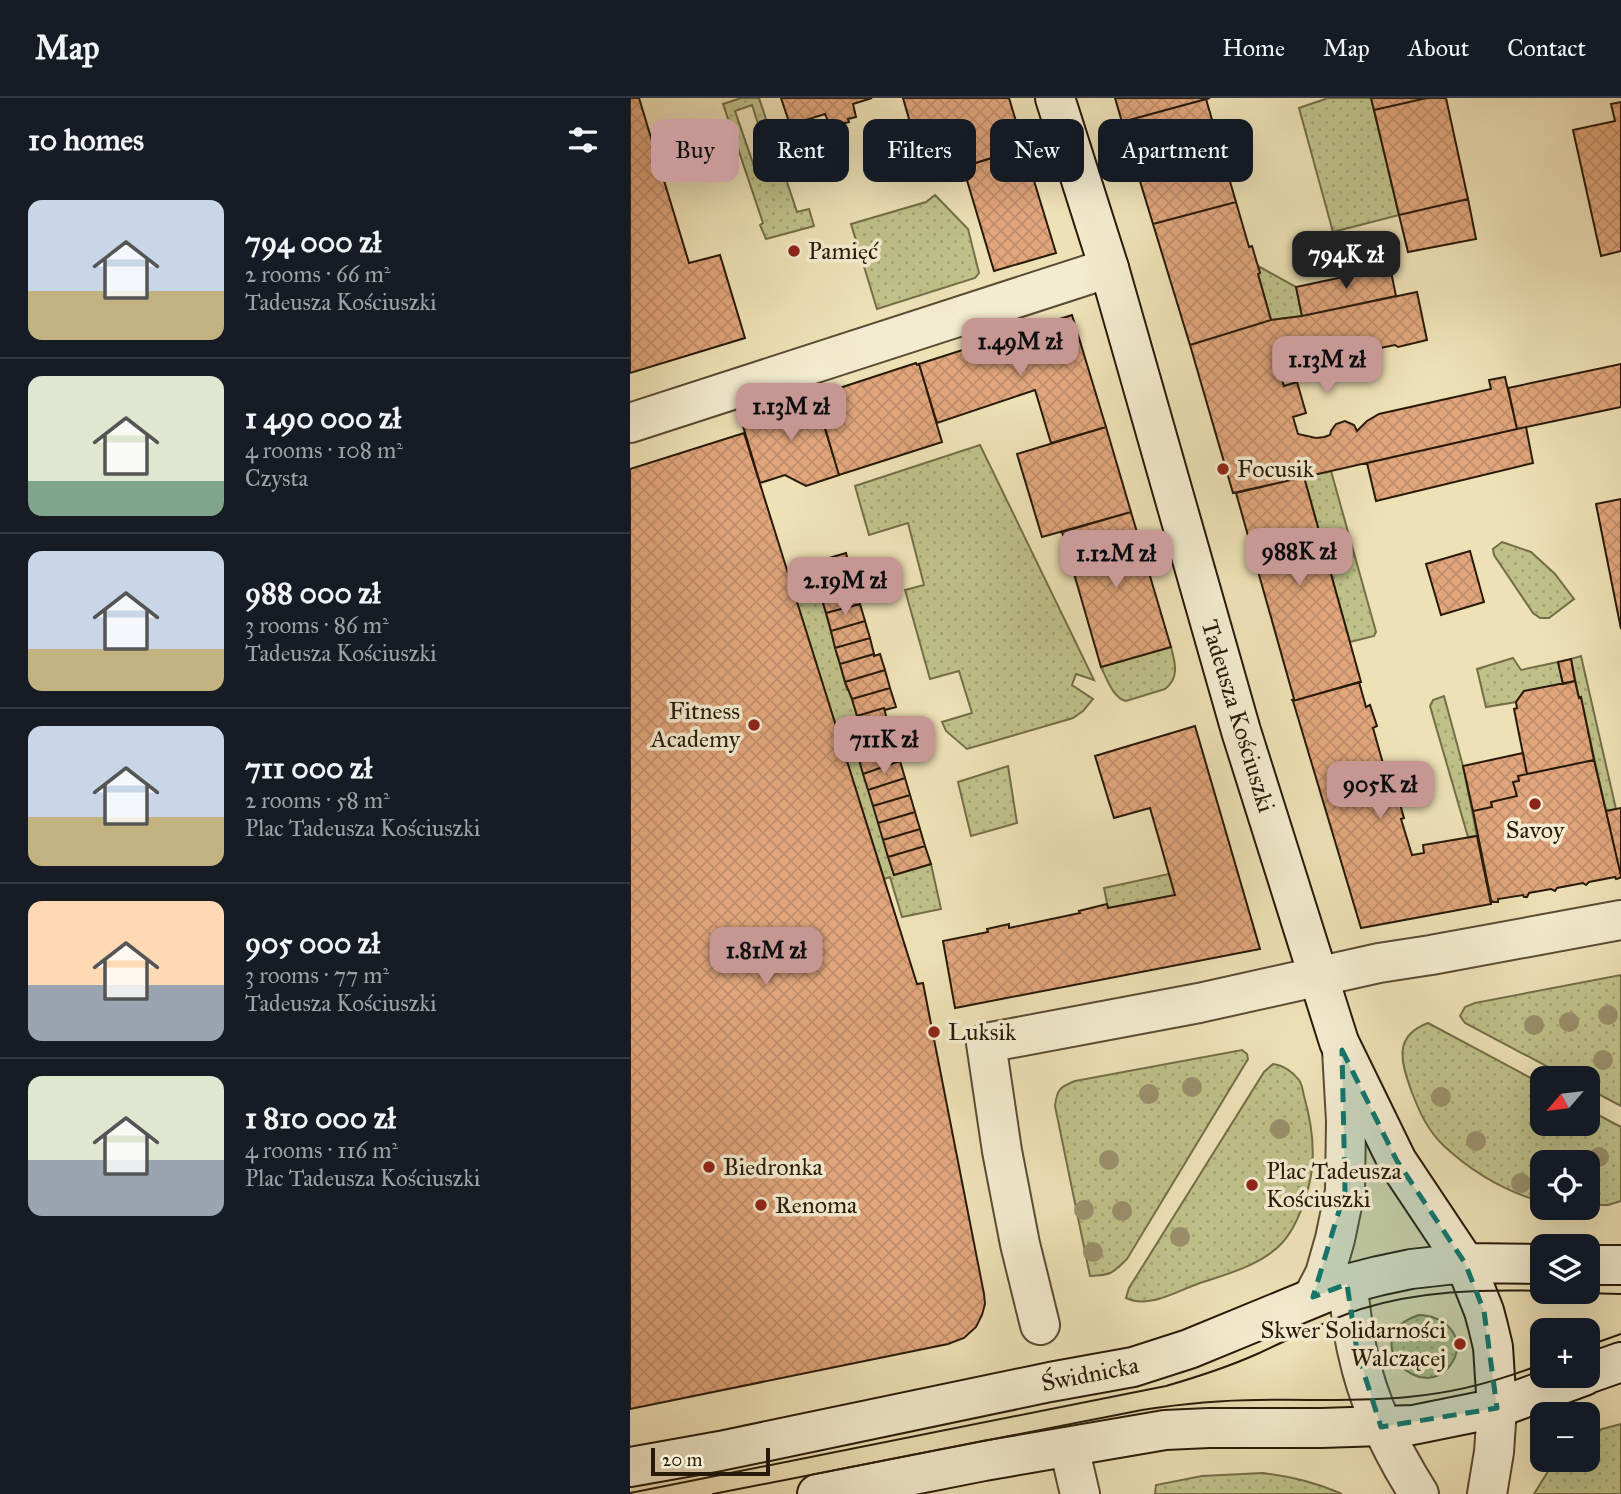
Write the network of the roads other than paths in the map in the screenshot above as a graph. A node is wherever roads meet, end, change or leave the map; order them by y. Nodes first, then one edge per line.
1 (1055, 98) edge
2 (1109, 268) junction
3 (630, 423) edge
4 (1621, 920) edge
5 (1320, 977) junction
6 (1342, 1051) junction
7 (1465, 1264) junction
8 (1530, 1264) edge
9 (1600, 1265) edge
10 (1621, 1265) edge
11 (1330, 1290) junction
12 (1040, 1325) dead end
13 (1621, 1362) edge
14 (1600, 1370) edge
15 (1550, 1388) edge
16 (1497, 1408) junction
17 (1381, 1427) junction
18 (1069, 1447) junction
19 (630, 1467) edge
20 (817, 1494) edge
21 (1080, 1494) edge
22 (1419, 1494) edge
23 (1487, 1494) edge

1 - 2 street, Tadeusza Kościuszki
2 - 3 street
2 - 5 street, Tadeusza Kościuszki
4 - 5 street
5 - 6 street, Tadeusza Kościuszki
5 - 12 street
6 - 7 street, Tadeusza Kościuszki
6 - 11 street, Tadeusza Kościuszki
7 - 8 street, Świdnicka
7 - 11 street, Świdnicka
7 - 16 street, Tadeusza Kościuszki
9 - 10 street
11 - 17 street
11 - 19 street, Świdnicka
13 - 14 street
15 - 16 street
16 - 17 street
16 - 23 street, Tadeusza Kościuszki
17 - 18 street
17 - 22 street
18 - 20 street
18 - 21 street

